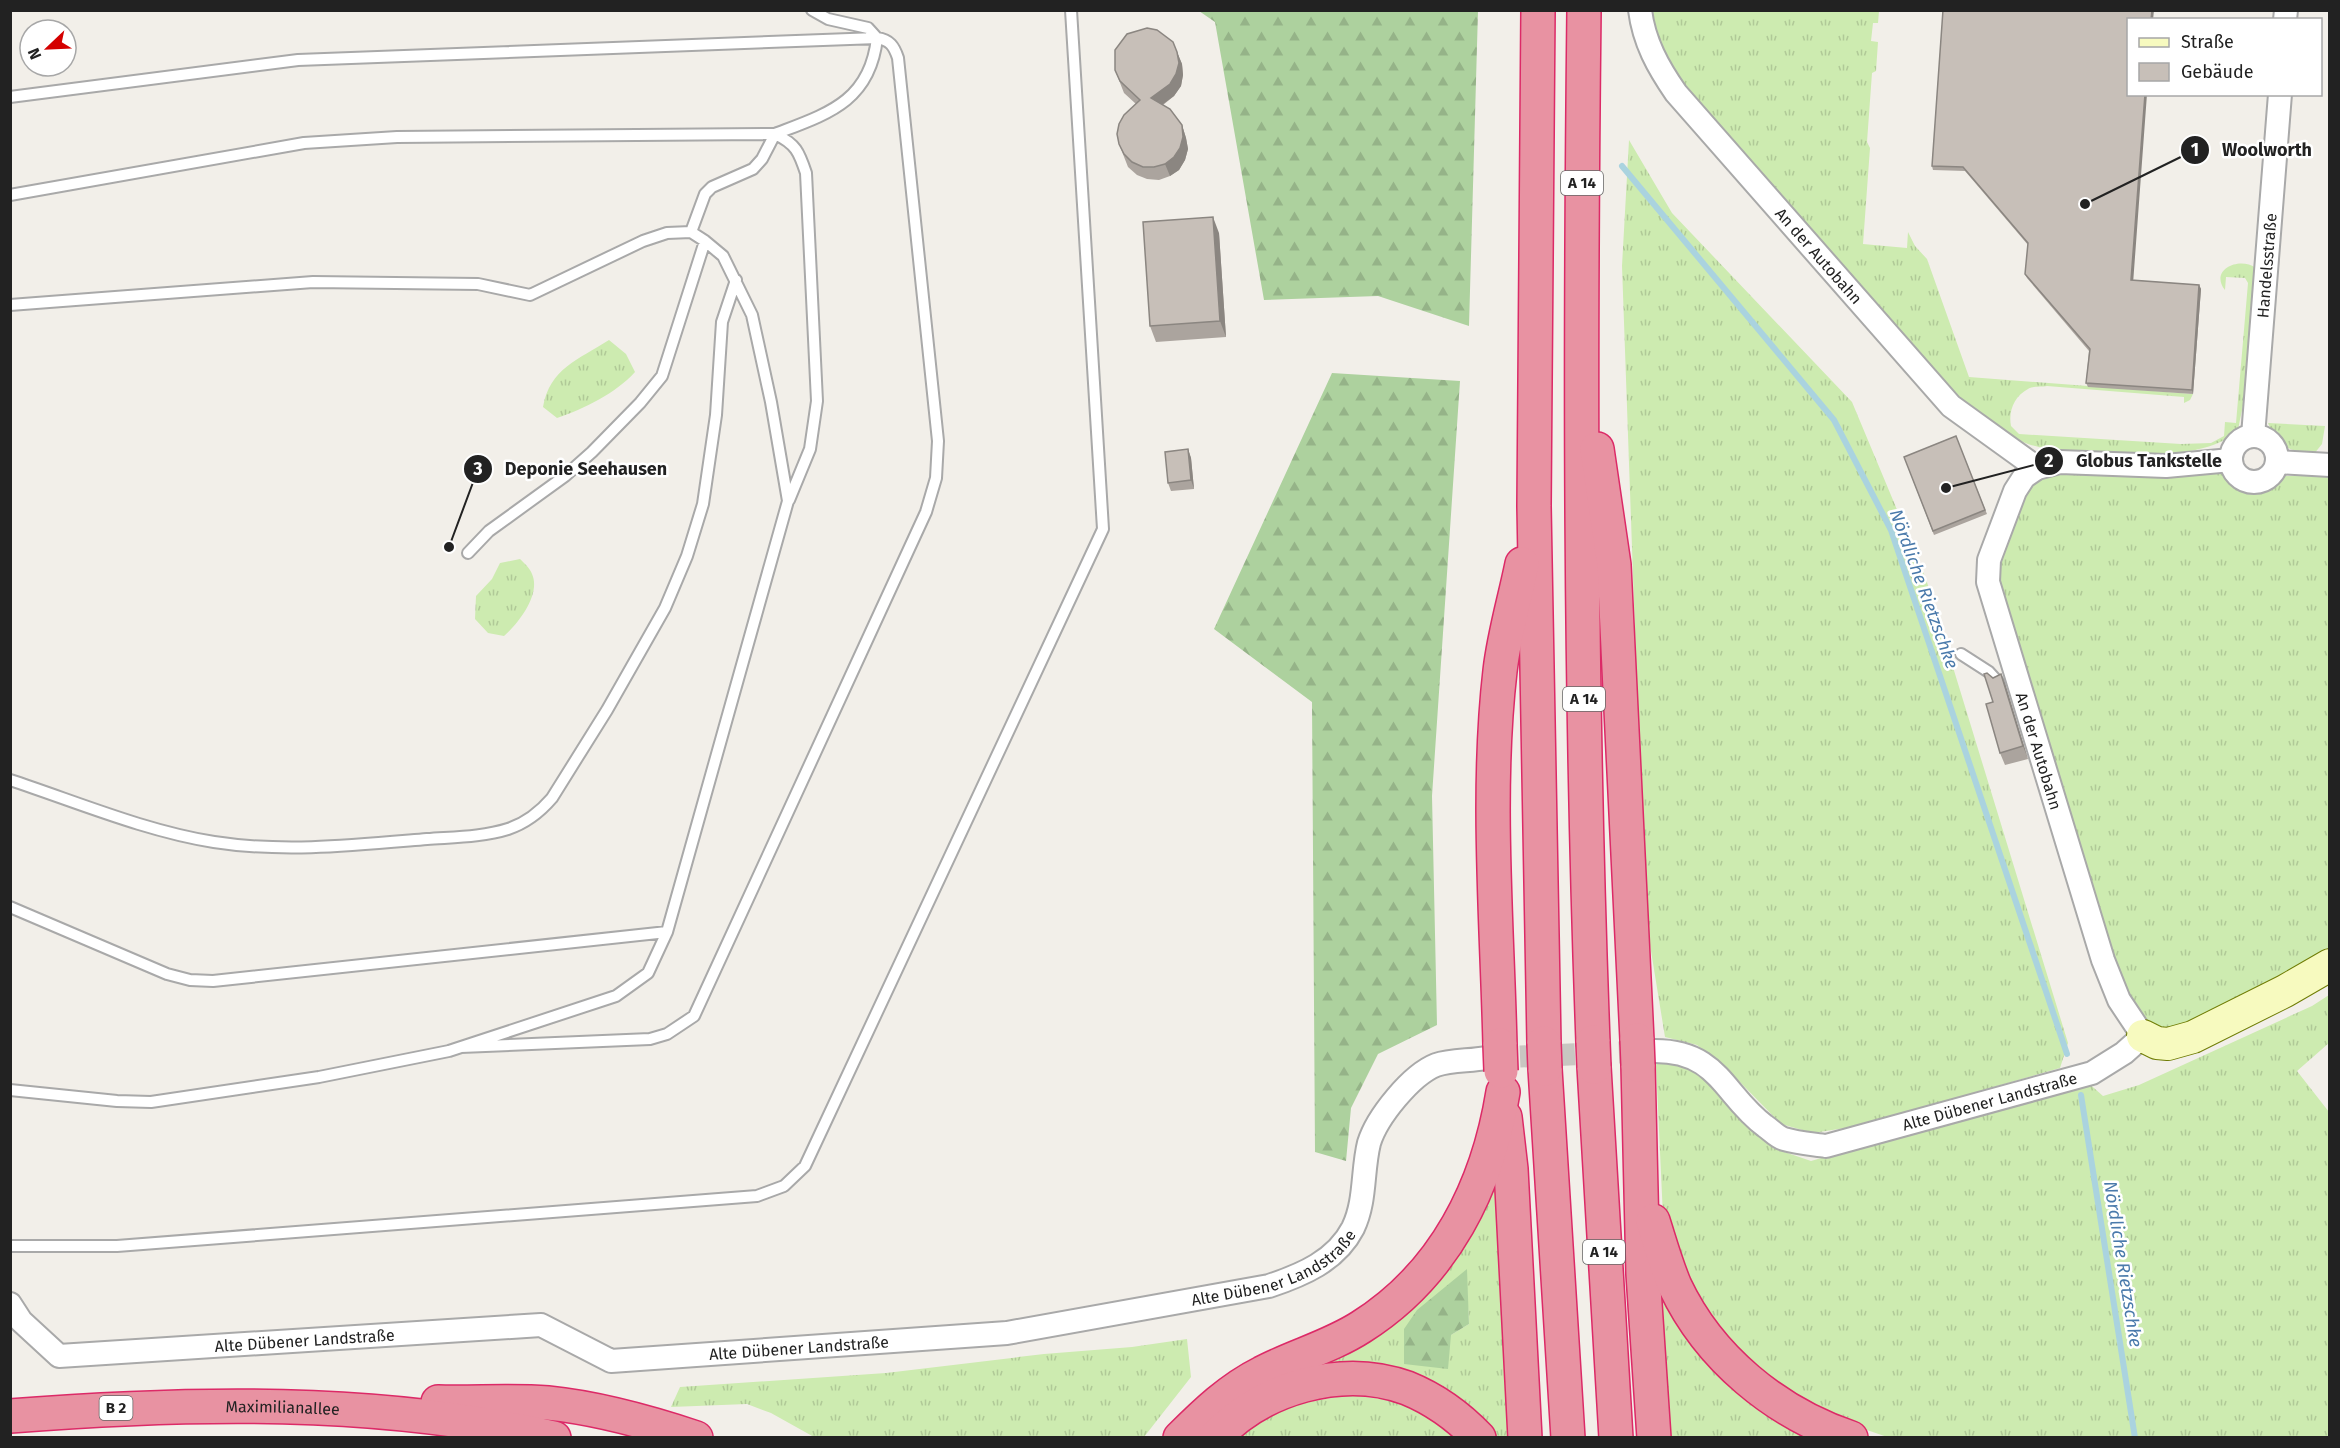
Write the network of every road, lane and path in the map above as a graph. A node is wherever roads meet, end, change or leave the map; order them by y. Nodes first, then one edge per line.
1 (812, 10) edge
2 (1071, 10) edge
3 (1538, 10) edge
4 (1584, 10) edge
5 (1640, 10) edge
6 (877, 38) junction
7 (2280, 96) edge
8 (10, 97) edge
9 (775, 134) junction
10 (10, 195) edge
11 (691, 232) junction
12 (705, 241) junction
13 (736, 280) junction
14 (10, 305) edge
15 (1580, 356) junction
16 (2253, 436) junction
17 (2231, 460) junction
18 (2277, 462) junction
19 (2330, 465) edge
20 (2037, 468) junction
21 (788, 501) junction
22 (1534, 506) junction
23 (468, 553) dead end
24 (1961, 654) dead end
25 (1999, 683) edge
26 (10, 780) edge
27 (10, 907) edge
28 (667, 932) junction
29 (2330, 965) edge
30 (2143, 1036) junction
31 (461, 1047) junction
32 (1643, 1052) junction
33 (1497, 1066) junction
34 (10, 1090) edge
35 (1642, 1169) junction
36 (10, 1246) edge
37 (10, 1304) edge
38 (391, 1413) junction
39 (10, 1416) edge
40 (554, 1437) edge
41 (696, 1437) edge
42 (1180, 1437) edge
43 (1215, 1437) edge
44 (1479, 1437) edge
45 (1525, 1437) edge
46 (1568, 1437) edge
47 (1616, 1437) edge
48 (1654, 1437) edge
49 (1851, 1437) edge

1 - 6 lane
2 - 36 lane
3 - 22 highway, A 14
4 - 15 highway, A 14
5 - 20 street, An der Autobahn
6 - 8 lane
6 - 9 lane
6 - 31 lane
7 - 16 street, Handelsstraße
9 - 10 lane
9 - 11 lane
9 - 21 lane
11 - 12 lane
11 - 14 lane
12 - 13 lane
12 - 23 lane
13 - 21 lane
13 - 26 lane
15 - 32 highway
15 - 47 highway, A 14
16 - 17 street
16 - 18 street
17 - 18 street
17 - 20 street
18 - 19 street
20 - 30 street, An der Autobahn
21 - 28 lane
22 - 33 highway
22 - 46 highway, A 14
24 - 25 lane
27 - 28 lane
28 - 31 lane
29 - 30 street
30 - 32 street, Alte Dübener Landstraße
31 - 34 lane
32 - 35 highway
33 - 37 street, Alte Dübener Landstraße
33 - 42 highway
33 - 45 highway
35 - 48 highway
35 - 49 highway
38 - 39 highway, Maximilianallee / B 2
38 - 40 highway, Maximilianallee / B 2
38 - 41 highway
43 - 44 highway

